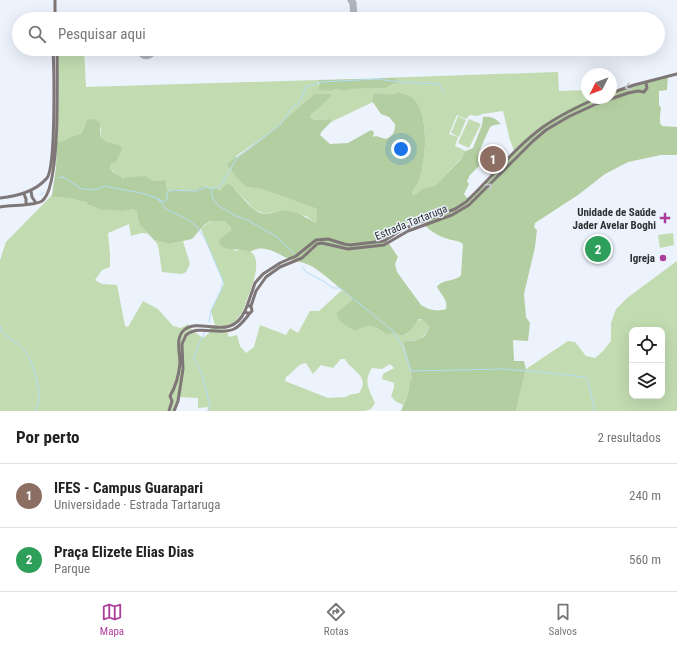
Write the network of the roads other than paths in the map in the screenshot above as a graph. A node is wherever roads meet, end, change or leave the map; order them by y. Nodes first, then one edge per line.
1 (55, 1) edge
2 (54, 12) edge
3 (53, 56) edge
4 (57, 56) edge
5 (677, 74) edge
6 (646, 82) junction
7 (617, 91) edge
8 (583, 104) edge
9 (31, 191) junction
10 (24, 194) junction
11 (0, 198) edge
12 (36, 203) junction
13 (26, 204) junction
14 (0, 207) edge
15 (246, 306) junction
16 (251, 306) junction
17 (245, 310) junction
18 (250, 313) junction
19 (172, 393) junction
20 (178, 395) junction
21 (172, 400) junction
22 (178, 401) junction
23 (169, 411) edge
24 (174, 411) edge

1 - 2 street
3 - 9 street
4 - 12 street
5 - 6 street
6 -> 7 street
16 -> 6 street, Estrada Tartaruga
8 - 15 street, Estrada Tartaruga
9 - 10 street
9 - 12 street
10 - 11 street
10 - 13 street
12 - 13 street
13 - 14 street
15 - 16 street
15 - 17 street
16 - 18 street
17 - 18 street
17 - 19 street
18 - 20 street
19 - 20 street
19 - 21 street
20 - 22 street
21 - 22 street
21 - 23 street
22 - 24 street

